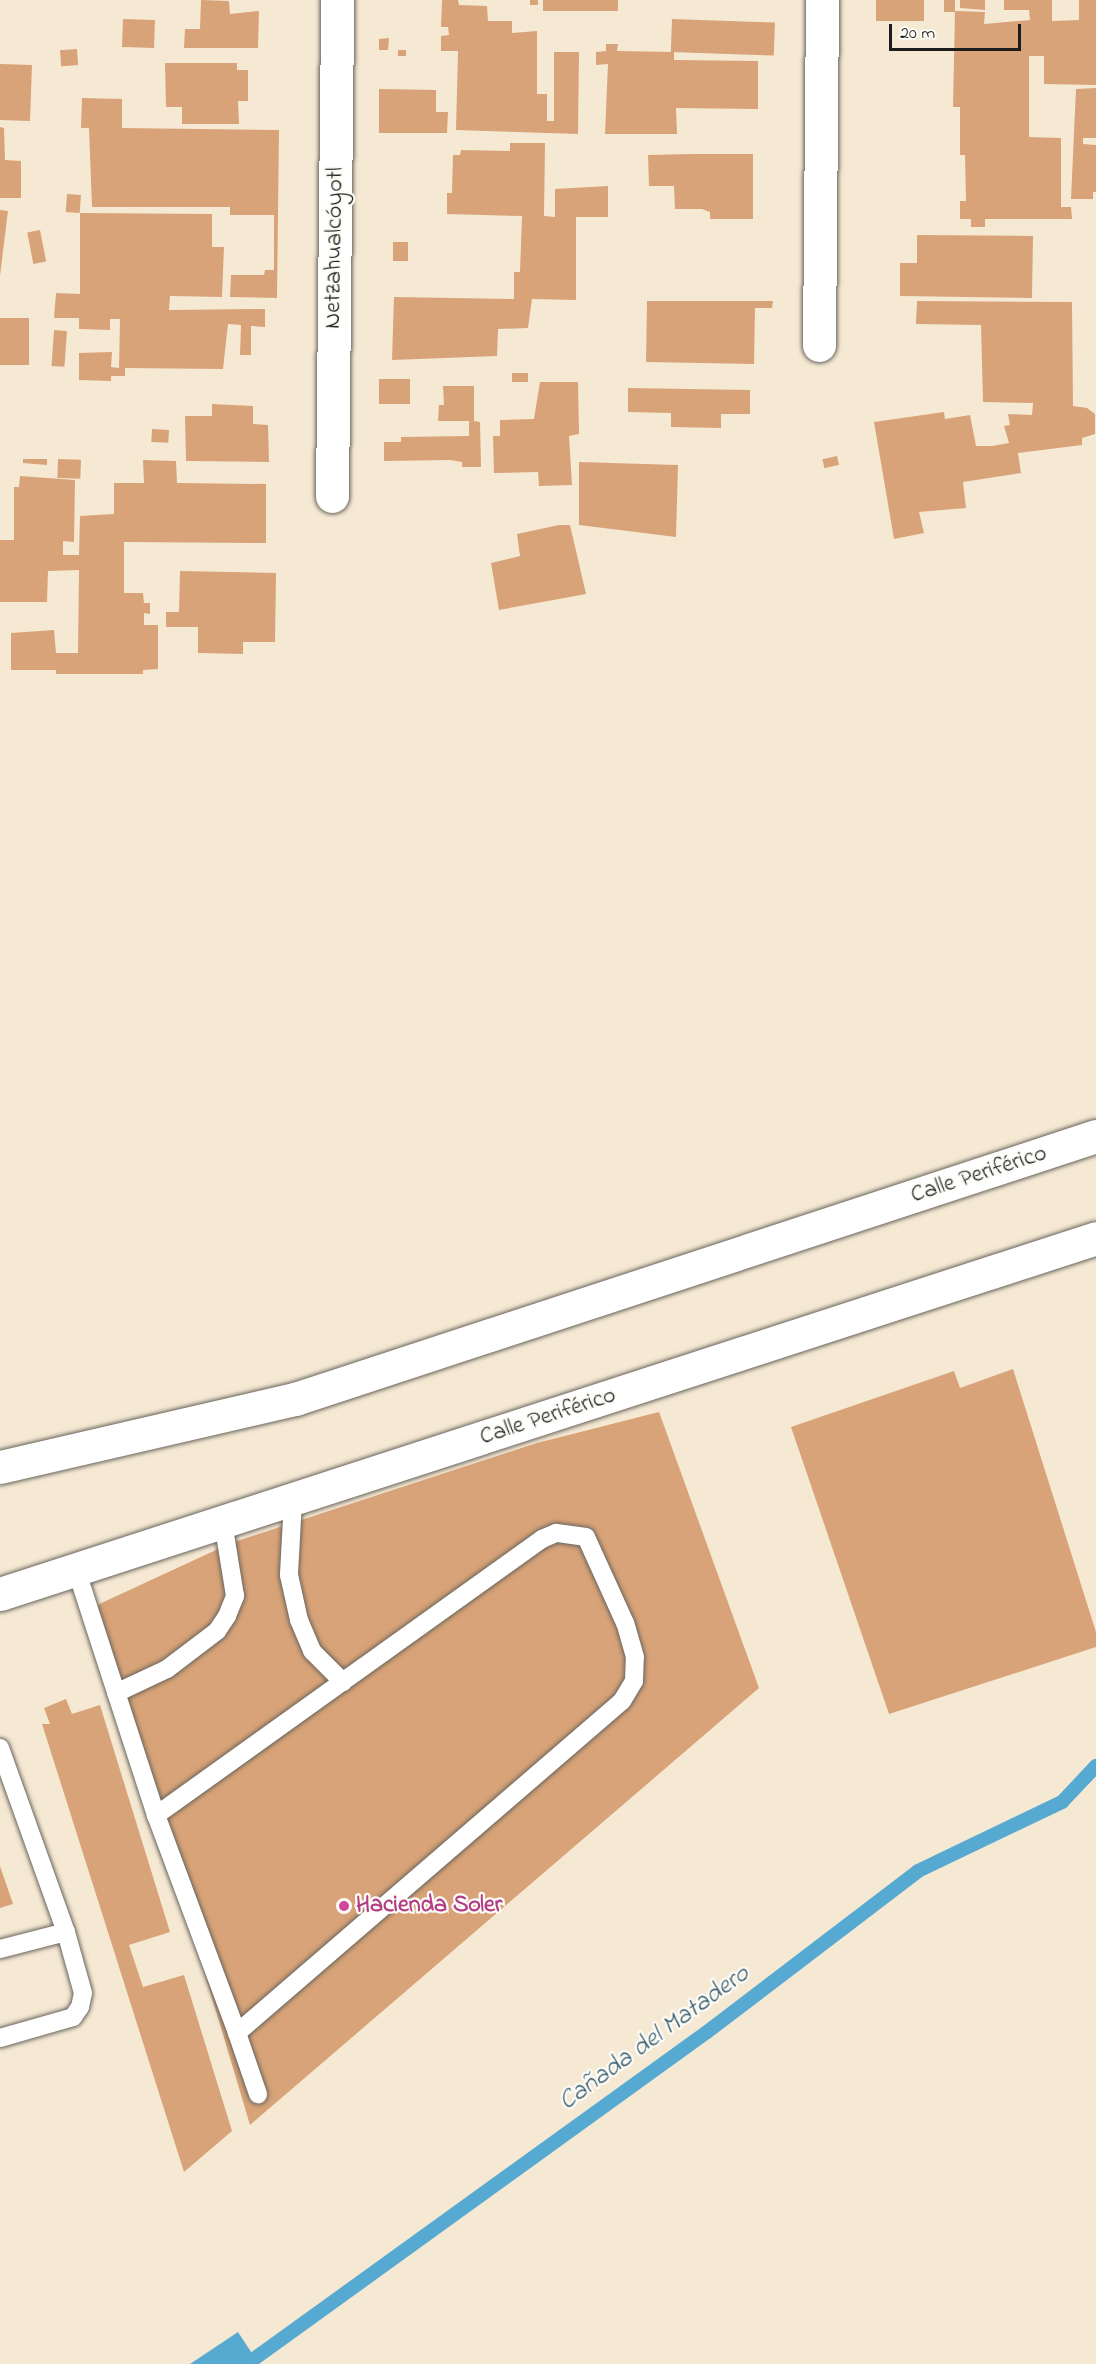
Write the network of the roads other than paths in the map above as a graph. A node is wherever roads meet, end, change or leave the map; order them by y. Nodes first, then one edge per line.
1 (338, 0) edge
2 (822, 0) edge
3 (819, 345) dead end
4 (332, 496) dead end
5 (1096, 1136) edge
6 (1096, 1238) edge
7 (0, 1467) edge
8 (293, 1500) junction
9 (223, 1522) junction
10 (76, 1569) junction
11 (0, 1594) edge
12 (343, 1682) junction
13 (116, 1693) junction
14 (0, 1748) edge
15 (156, 1815) junction
16 (66, 1932) junction
17 (0, 1949) edge
18 (237, 2033) junction
19 (0, 2038) edge
20 (258, 2094) dead end

1 - 4 main road, Netzahualcóyotl
2 - 3 main road
5 - 7 main road, Calle Periférico
6 - 8 main road, Calle Periférico
8 - 9 main road, Calle Periférico
8 - 12 lane
9 - 10 main road, Calle Periférico
9 - 13 lane
10 - 11 main road, Calle Periférico
10 - 13 lane
12 - 15 lane
12 - 18 lane
13 - 15 lane
14 - 16 lane
15 - 18 lane
16 - 17 lane
16 - 19 lane
18 - 20 lane

